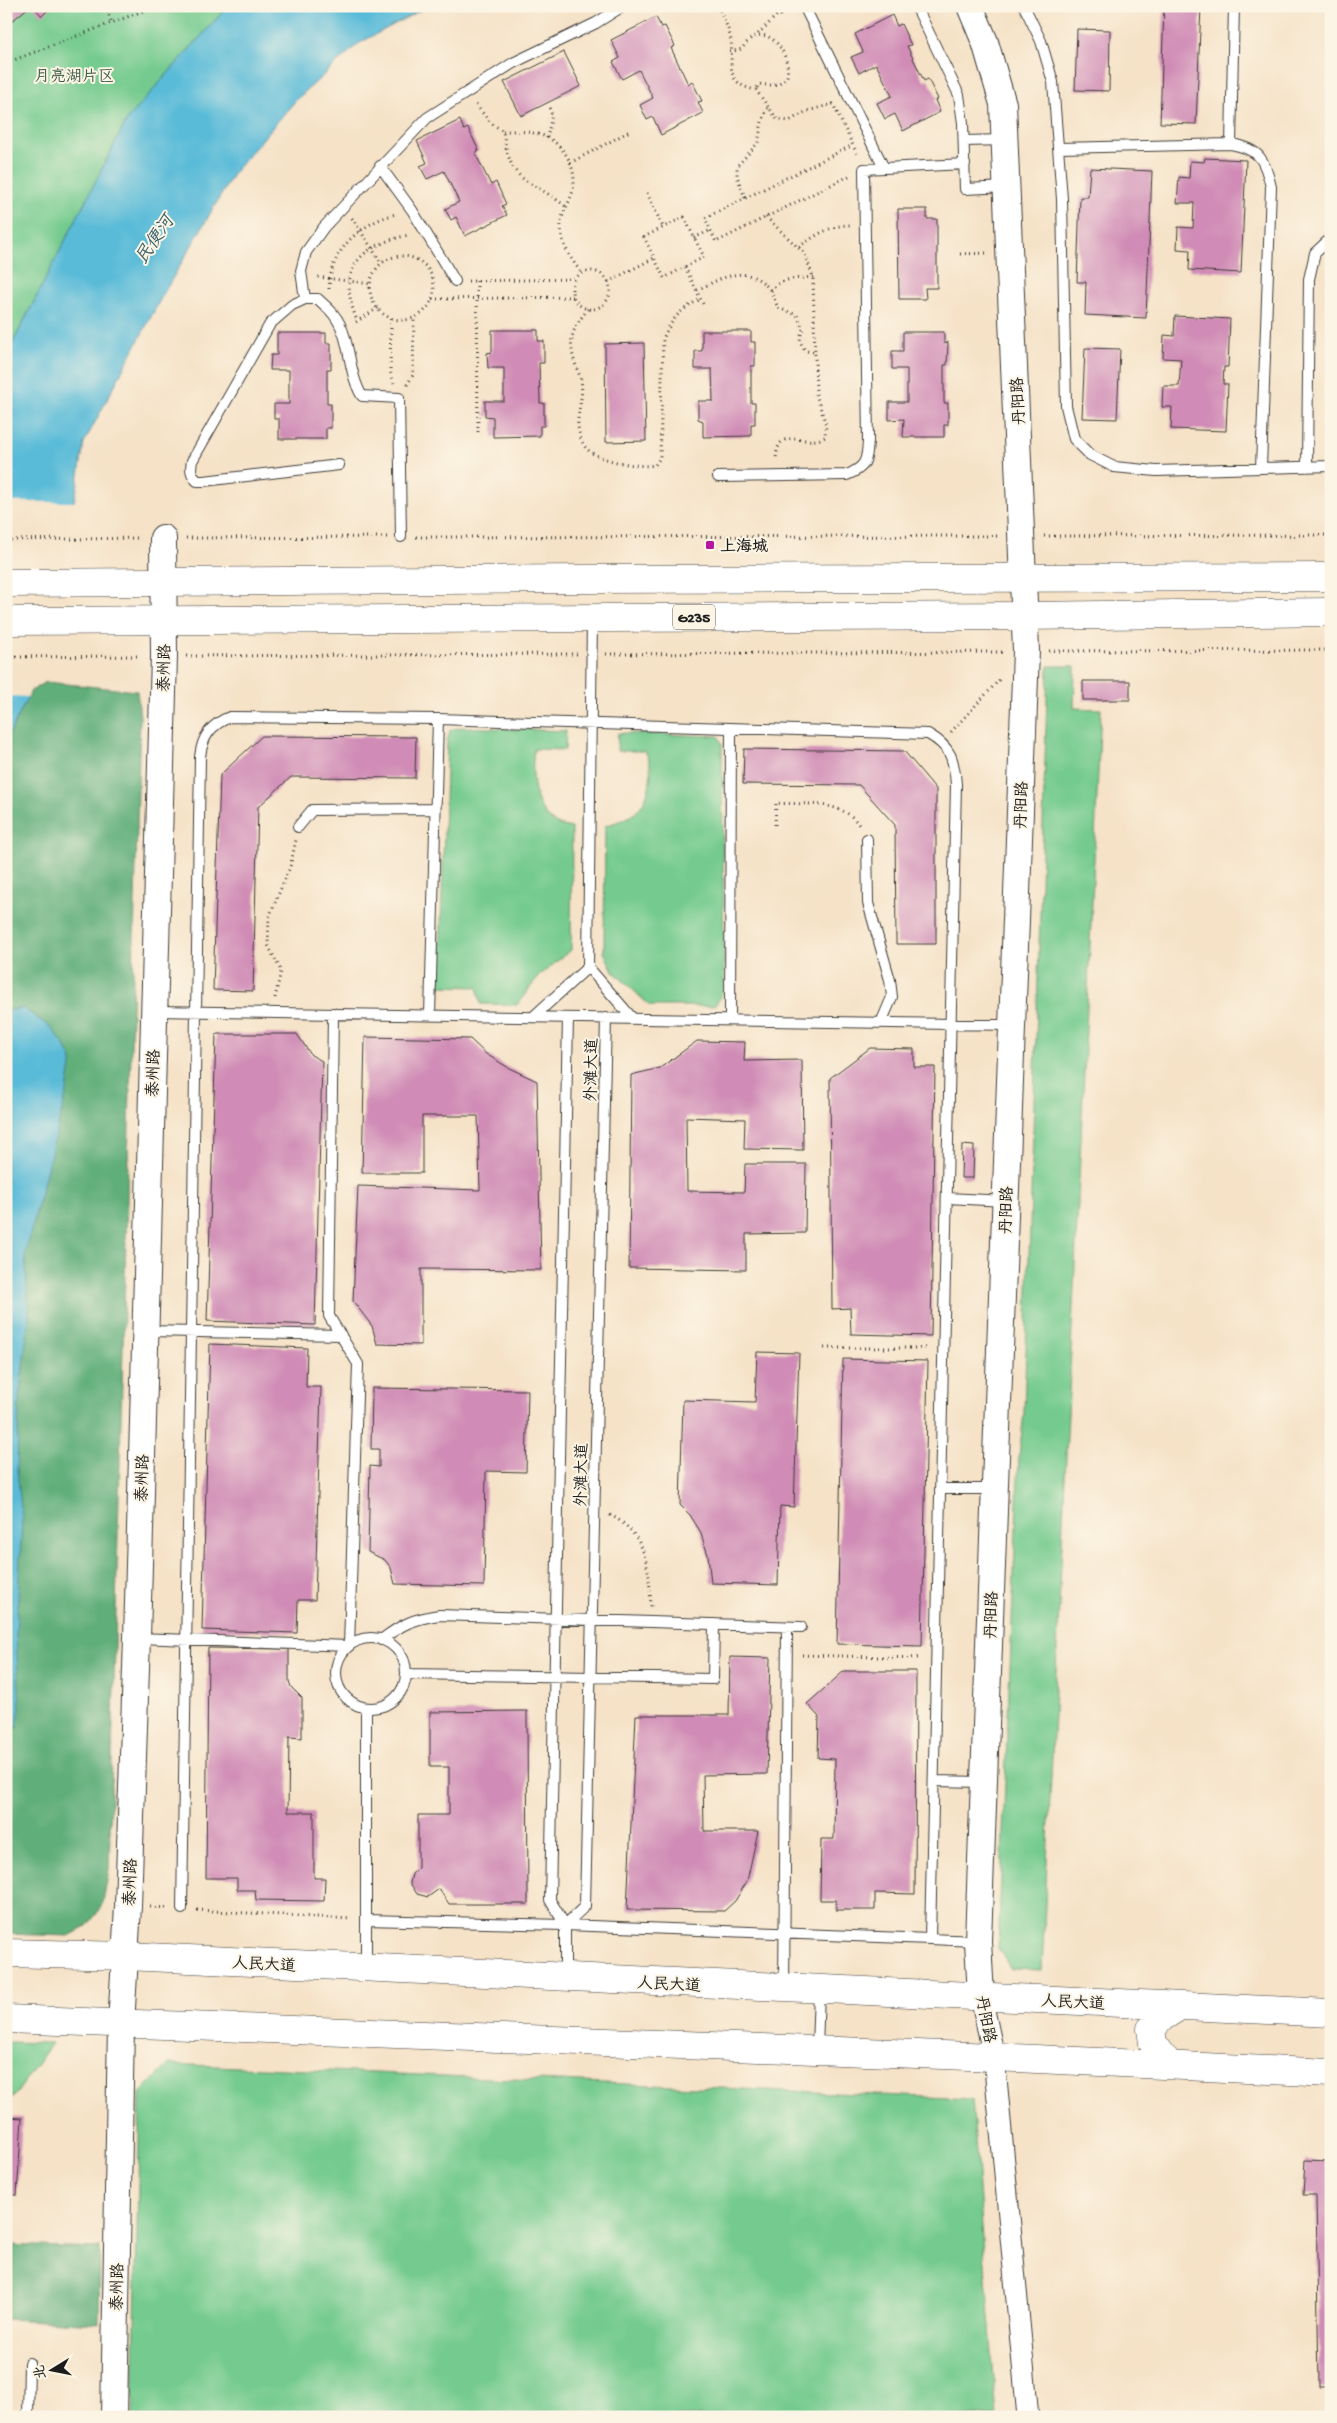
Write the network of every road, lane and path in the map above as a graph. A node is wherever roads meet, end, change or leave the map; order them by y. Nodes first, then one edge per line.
1 (105, 6) edge
2 (156, 6) edge
3 (623, 6) edge
4 (718, 6) edge
5 (777, 6) edge
6 (804, 6) edge
7 (916, 6) edge
8 (970, 6) edge
9 (1024, 6) edge
10 (1234, 6) edge
11 (780, 12) junction
12 (782, 18) dead end
13 (112, 23) junction
14 (758, 35) junction
15 (730, 52) junction
16 (6, 63) edge
17 (756, 90) junction
18 (467, 91) junction
19 (768, 106) junction
20 (549, 107) dead end
21 (503, 131) junction
22 (630, 132) dead end
23 (547, 138) junction
24 (1006, 140) junction
25 (964, 141) junction
26 (1231, 144) junction
27 (853, 145) junction
28 (1059, 148) junction
29 (570, 163) junction
30 (964, 164) junction
31 (380, 166) junction
32 (884, 168) junction
33 (864, 169) junction
34 (1008, 187) junction
35 (647, 193) dead end
36 (745, 198) junction
37 (344, 206) junction
38 (565, 206) junction
39 (412, 210) junction
40 (766, 217) junction
41 (865, 225) junction
42 (663, 228) junction
43 (360, 230) junction
44 (711, 230) junction
45 (424, 231) junction
46 (694, 238) junction
47 (1331, 238) edge
48 (371, 248) junction
49 (799, 248) junction
50 (654, 258) junction
51 (382, 264) junction
52 (685, 267) junction
53 (582, 274) junction
54 (302, 276) junction
55 (813, 277) junction
56 (329, 279) junction
57 (575, 280) junction
58 (349, 281) junction
59 (455, 281) junction
60 (477, 281) junction
61 (434, 282) junction
62 (608, 282) junction
63 (371, 284) junction
64 (697, 290) junction
65 (771, 291) junction
66 (573, 297) junction
67 (477, 298) junction
68 (305, 299) junction
69 (432, 299) junction
70 (701, 299) junction
71 (704, 304) dead end
72 (378, 308) junction
73 (588, 309) junction
74 (328, 310) junction
75 (392, 318) junction
76 (414, 318) junction
77 (357, 320) junction
78 (342, 330) junction
79 (815, 352) junction
80 (399, 398) junction
81 (478, 433) dead end
82 (339, 465) dead end
83 (1331, 466) edge
84 (1307, 467) junction
85 (1261, 468) junction
86 (776, 476) junction
87 (718, 477) dead end
88 (1331, 535) edge
89 (1023, 536) junction
90 (401, 537) junction
91 (163, 538) junction
92 (6, 540) edge
93 (1331, 577) edge
94 (1024, 579) junction
95 (6, 583) edge
96 (162, 583) junction
97 (1331, 612) edge
98 (1025, 616) junction
99 (592, 618) junction
100 (164, 620) junction
101 (6, 621) edge
102 (1331, 650) edge
103 (1026, 651) junction
104 (591, 654) junction
105 (164, 656) junction
106 (8, 657) edge
107 (438, 719) junction
108 (590, 724) junction
109 (731, 728) junction
110 (942, 742) junction
111 (435, 809) junction
112 (775, 825) dead end
113 (298, 828) joint
114 (867, 839) joint
115 (588, 967) junction
116 (154, 1011) junction
117 (195, 1011) junction
118 (270, 1012) junction
119 (333, 1013) junction
120 (430, 1015) junction
121 (533, 1017) junction
122 (568, 1018) junction
123 (606, 1018) junction
124 (633, 1019) junction
125 (730, 1020) junction
126 (881, 1023) junction
127 (951, 1024) junction
128 (1012, 1025) junction
129 (947, 1198) junction
130 (1006, 1201) junction
131 (145, 1331) junction
132 (190, 1332) junction
133 (340, 1335) junction
134 (824, 1348) dead end
135 (944, 1348) junction
136 (940, 1489) junction
137 (994, 1490) junction
138 (594, 1507) junction
139 (556, 1619) junction
140 (591, 1620) junction
141 (651, 1622) junction
142 (714, 1624) junction
143 (787, 1627) junction
144 (801, 1627) dead end
145 (137, 1638) junction
146 (186, 1640) junction
147 (381, 1640) junction
148 (349, 1646) junction
149 (786, 1655) junction
150 (937, 1659) junction
151 (406, 1674) junction
152 (555, 1676) junction
153 (590, 1677) junction
154 (366, 1708) junction
155 (934, 1781) junction
156 (984, 1782) junction
157 (128, 1906) junction
158 (182, 1909) junction
159 (366, 1920) junction
160 (565, 1925) junction
161 (784, 1933) junction
162 (930, 1939) junction
163 (978, 1941) junction
164 (6, 1953) edge
165 (126, 1956) junction
166 (366, 1968) junction
167 (565, 1978) junction
168 (784, 1988) junction
169 (819, 1990) junction
170 (981, 1996) junction
171 (1180, 2006) junction
172 (1331, 2013) edge
173 (6, 2019) edge
174 (121, 2025) junction
175 (817, 2051) junction
176 (994, 2057) junction
177 (1169, 2066) junction
178 (1331, 2073) edge
179 (29, 2363) dead end
180 (28, 2417) edge
181 (114, 2417) edge
182 (1028, 2417) edge

1 - 13 path
2 - 13 path
3 - 18 lane
4 - 15 path
5 - 11 path
6 - 32 lane
7 - 25 lane
8 - 24 street, 丹阳路
9 - 28 lane
10 - 26 lane
11 - 12 path
11 - 14 path
13 - 16 path
14 - 15 path
14 - 17 path
15 - 17 path
17 - 19 path
18 - 21 path
18 - 31 lane
19 - 27 path
19 - 36 path
20 - 23 path
21 - 23 path
21 - 38 path
22 - 29 path
23 - 29 path
24 - 25 lane
24 - 34 street, 丹阳路
25 - 30 lane
26 - 28 lane
26 - 85 lane
27 - 33 path
27 - 36 path
28 - 85 lane
29 - 38 path
30 - 32 lane
30 - 34 lane
31 - 37 lane
31 - 39 lane
32 - 33 lane
33 - 40 path
33 - 41 lane
34 - 89 street, 丹阳路
35 - 42 path
36 - 44 path
37 - 43 path
37 - 54 lane
38 - 53 path
39 - 43 path
39 - 45 lane
40 - 44 path
40 - 49 path
41 - 49 path
41 - 86 lane
42 - 46 path
42 - 50 path
43 - 48 path
43 - 56 path
44 - 46 path
45 - 48 path
45 - 59 lane
46 - 52 path
47 - 84 lane
48 - 51 path
48 - 58 path
49 - 55 path
50 - 52 path
50 - 62 path
51 - 61 path
51 - 63 path
52 - 64 path
53 - 57 path
53 - 62 path
54 - 56 path
54 - 68 lane
55 - 65 path
55 - 79 path
56 - 58 path
56 - 74 path
57 - 60 path
57 - 66 path
58 - 63 path
58 - 77 path
59 - 60 path
59 - 61 path
60 - 67 path
61 - 69 path
62 - 73 path
63 - 72 path
64 - 65 path
64 - 70 path
65 - 79 path
66 - 67 path
66 - 73 path
67 - 69 path
67 - 81 path
68 - 74 lane
68 - 82 lane
69 - 76 path
70 - 71 path
70 - 73 path
72 - 75 path
72 - 77 path
74 - 78 lane
75 - 76 path
75 - 80 path
76 - 80 path
77 - 78 path
78 - 80 lane
79 - 86 path
80 - 90 lane
83 - 84 lane
84 - 85 lane
86 - 87 lane
88 - 89 path
89 - 90 path
89 - 94 street, 丹阳路
90 - 91 path
91 - 92 path
91 - 96 street, 泰州路
93 - 94 main road
94 - 96 main road
94 - 98 street, 丹阳路
95 - 96 main road
96 - 100 street, 泰州路
97 - 98 main road, G235
98 - 99 main road, G235
98 - 103 street, 丹阳路
99 - 100 main road, G235
99 - 104 lane
100 - 101 main road, G235
100 - 105 street, 泰州路
102 - 103 path
103 - 104 path
103 - 110 path
103 - 128 street, 丹阳路
104 - 105 path
104 - 108 lane
105 - 106 path
105 - 116 street, 泰州路
107 - 108 lane
107 - 111 lane
107 - 117 lane
108 - 109 lane
108 - 115 lane
109 - 110 lane
109 - 125 lane
110 - 127 lane
111 - 113 lane
111 - 120 lane
112 - 114 path
113 - 118 path
114 - 126 lane
115 - 121 lane
115 - 124 lane
116 - 117 lane
116 - 131 street, 泰州路
117 - 118 lane
117 - 132 lane
118 - 119 lane
119 - 120 lane
119 - 133 lane
120 - 121 lane
121 - 122 lane
122 - 123 lane
122 - 139 lane, 外滩大道
123 - 124 lane
123 - 138 lane, 外滩大道
124 - 125 lane
125 - 126 lane
126 - 127 lane
127 - 128 lane
127 - 129 lane
128 - 130 street, 丹阳路
129 - 130 lane
129 - 135 lane
130 - 137 street, 丹阳路
131 - 132 lane
131 - 145 street, 泰州路
132 - 133 lane
132 - 146 lane
133 - 148 lane
134 - 135 path
135 - 136 lane
136 - 137 lane
136 - 150 lane
137 - 156 street, 丹阳路
138 - 140 lane, 外滩大道
138 - 141 path
139 - 140 lane
139 - 147 lane
139 - 152 lane, 外滩大道
140 - 141 lane
140 - 153 lane, 外滩大道
141 - 142 lane
142 - 143 lane
142 - 153 lane
143 - 144 lane
143 - 149 lane
145 - 146 lane
145 - 157 street, 泰州路
146 - 148 lane
146 - 158 lane
147 - 148 lane
147 - 151 lane
148 - 154 lane
149 - 150 path
149 - 161 lane
150 - 155 lane
151 - 152 lane
151 - 154 lane
152 - 153 lane
152 - 160 lane, 外滩大道
153 - 160 lane, 外滩大道
154 - 159 lane
155 - 156 lane
155 - 162 lane
156 - 163 street, 丹阳路
157 - 158 path
157 - 165 street, 泰州路
158 - 159 path
159 - 160 lane
159 - 166 lane
160 - 161 lane
160 - 167 lane
161 - 162 lane
161 - 168 lane
162 - 163 lane
163 - 170 street, 丹阳路
164 - 165 main road, 人民大道
165 - 166 main road, 人民大道
165 - 174 street, 泰州路
166 - 167 main road, 人民大道
167 - 168 main road, 人民大道
168 - 169 main road, 人民大道
169 - 170 main road, 人民大道
169 - 175 lane
170 - 171 main road, 人民大道
170 - 176 street, 丹阳路
171 - 172 main road, 人民大道
171 - 177 main road
173 - 174 main road
174 - 175 main road
174 - 181 street, 泰州路
175 - 176 main road
176 - 177 main road
176 - 182 street, 丹阳路
177 - 178 main road
179 - 180 lane

